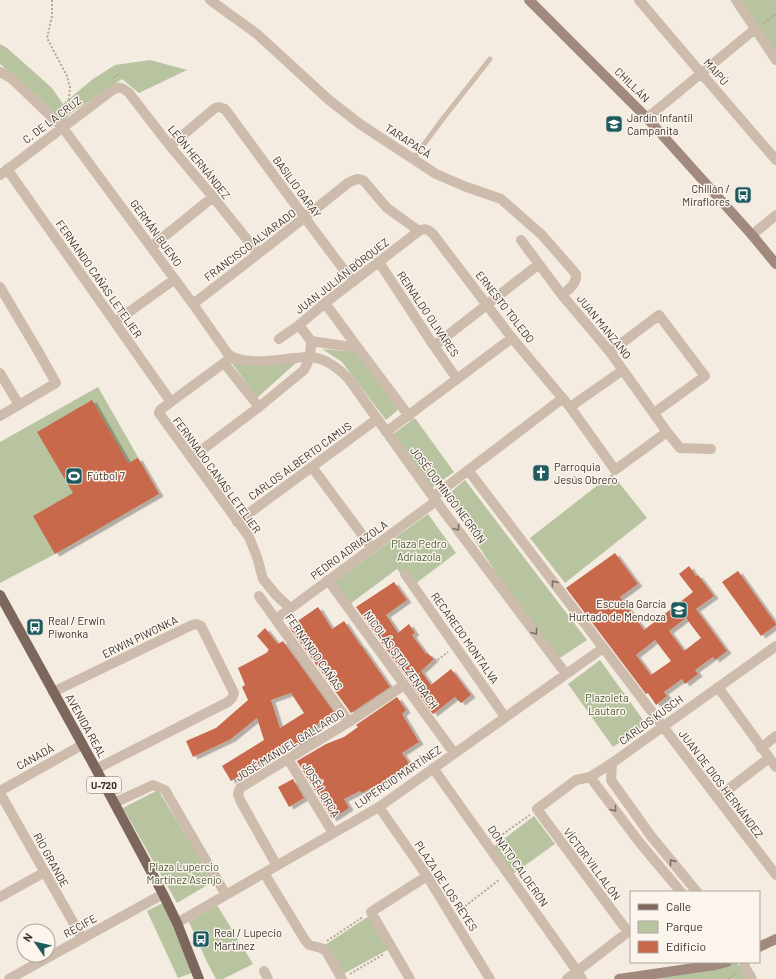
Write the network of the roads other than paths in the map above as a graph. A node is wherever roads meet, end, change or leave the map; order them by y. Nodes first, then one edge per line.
1 (210, 0) edge
2 (639, 0) edge
3 (736, 0) edge
4 (534, 1) edge
5 (755, 29) junction
6 (490, 59) dead end
7 (776, 60) edge
8 (0, 72) edge
9 (701, 73) junction
10 (120, 87) joint
11 (647, 118) junction
12 (63, 128) junction
13 (170, 146) junction
14 (413, 159) junction
15 (776, 160) edge
16 (4, 172) edge
17 (361, 179) joint
18 (213, 197) junction
19 (776, 215) edge
20 (305, 218) junction
21 (419, 231) junction
22 (752, 235) junction
23 (521, 240) dead end
24 (151, 247) junction
25 (258, 253) junction
26 (379, 262) junction
27 (539, 264) junction
28 (776, 264) edge
29 (174, 279) junction
30 (353, 282) junction
31 (0, 287) edge
32 (562, 295) junction
33 (325, 303) junction
34 (193, 304) junction
35 (488, 305) junction
36 (115, 322) junction
37 (299, 325) junction
38 (512, 338) junction
39 (279, 339) dead end
40 (311, 341) junction
41 (434, 346) junction
42 (358, 348) junction
43 (610, 352) junction
44 (310, 357) junction
45 (228, 360) junction
46 (623, 370) junction
47 (0, 373) edge
48 (457, 379) junction
49 (563, 398) junction
50 (171, 402) junction
51 (19, 405) junction
52 (259, 407) junction
53 (570, 407) junction
54 (654, 413) junction
55 (0, 416) edge
56 (409, 416) junction
57 (377, 419) junction
58 (386, 432) junction
59 (667, 432) junction
60 (711, 449) dead end
61 (192, 458) junction
62 (312, 467) junction
63 (468, 470) junction
64 (435, 499) junction
65 (237, 522) junction
66 (372, 548) junction
67 (404, 574) dead end
68 (328, 580) junction
69 (0, 595) edge
70 (259, 596) dead end
71 (290, 608) junction
72 (276, 619) junction
73 (603, 648) junction
74 (774, 650) edge
75 (566, 674) junction
76 (404, 685) junction
77 (718, 687) junction
78 (53, 692) junction
79 (506, 717) junction
80 (349, 722) junction
81 (662, 727) junction
82 (776, 736) edge
83 (82, 745) junction
84 (761, 748) junction
85 (454, 754) junction
86 (769, 758) junction
87 (288, 759) junction
88 (612, 763) junction
89 (776, 767) edge
90 (433, 768) junction
91 (96, 769) junction
92 (590, 778) junction
93 (611, 780) junction
94 (599, 789) junction
95 (0, 792) edge
96 (717, 798) junction
97 (114, 804) junction
98 (379, 807) junction
99 (537, 809) joint
100 (333, 833) junction
101 (651, 836) junction
102 (640, 843) junction
103 (277, 866) junction
104 (45, 872) junction
105 (264, 873) junction
106 (427, 876) junction
107 (776, 876) edge
108 (680, 891) edge
109 (696, 891) edge
110 (163, 894) junction
111 (226, 895) junction
112 (0, 897) edge
113 (177, 924) junction
114 (82, 938) junction
115 (776, 939) edge
116 (760, 947) edge
117 (744, 963) edge
118 (715, 964) edge
119 (579, 975) edge
120 (24, 976) edge
121 (345, 977) edge
122 (9, 979) edge
123 (199, 979) edge
124 (410, 979) edge
125 (490, 979) edge
126 (568, 979) edge
127 (619, 979) edge
128 (752, 979) edge

1 - 14 street, TARAPACÁ
2 - 9 street, MAIPÚ
3 - 5 street
4 - 11 street, CHILLÁN
5 - 7 street
5 - 9 street
6 - 14 lane
8 - 12 street, GERMÁN BUENO
9 - 11 street
9 - 15 street, MAIPÚ
10 - 12 street, C. DE LA CRUZ
10 - 13 street, LEÓN HERNÁNDEZ
11 - 22 street, CHILLÁN
12 - 16 street, C. DE LA CRUZ
12 - 24 street, GERMÁN BUENO
13 - 18 street, LEÓN HERNÁNDEZ
13 - 20 street, BASILIO GARAY
14 - 32 street, TARAPACÁ
16 - 36 street, FERNANDO CAÑAS LETELIER
17 - 20 street, FRANCISCO ALVARADO
17 - 21 street, ERNESTO TOLEDO
18 - 24 street
18 - 25 street, LEÓN HERNÁNDEZ
19 - 22 street
20 - 25 street, FRANCISCO ALVARADO
20 - 30 street, BASILIO GARAY
21 - 26 street, JUAN JULIÁN BÓRQUEZ
21 - 35 street, ERNESTO TOLEDO
22 - 28 street, CHILLÁN
23 - 27 street, JUAN MANZANO
24 - 29 street, GERMÁN BUENO
25 - 34 street, FRANCISCO ALVARADO
26 - 30 street, JUAN JULIÁN BÓRQUEZ
26 - 41 street, REINALDO OLIVARES
27 - 32 street, JUAN MANZANO
27 - 35 street
29 - 34 street, GERMÁN BUENO
29 - 36 street
30 - 33 street, JUAN JULIÁN BÓRQUEZ
31 - 51 street
32 - 43 street, JUAN MANZANO
33 - 37 street, JUAN JULIÁN BÓRQUEZ
33 - 42 street
34 - 45 street, GERMÁN BUENO
35 - 38 street, ERNESTO TOLEDO
35 - 41 street
36 - 50 street, FERNANDO CAÑAS LETELIER
37 - 39 street, JUAN JULIÁN BÓRQUEZ
37 - 40 street
38 - 48 street
38 - 49 street, ERNESTO TOLEDO
40 - 42 street
40 - 44 street
41 - 48 street, REINALDO OLIVARES
42 - 56 street
43 - 46 street, JUAN MANZANO
43 - 54 street
44 - 45 street
44 - 52 street
44 - 57 street, JOSÉ DOMINGO NEGRÓN
45 - 50 street
45 - 52 street, GERMÁN BUENO
46 - 53 street
46 - 54 street, JUAN MANZANO
47 - 51 street
48 - 56 street
49 - 53 street, ERNESTO TOLEDO
49 - 63 street, PEDRO ADRIAZOLA
50 - 61 street, FERNNADO CANAS LETELIER
51 - 55 street
52 - 61 street
53 - 59 street, ERNESTO TOLEDO
54 - 59 street, JUAN MANZANO
56 - 58 street
57 - 58 street, JOSÉ DOMINGO NEGRÓN
57 - 62 street, CARLOS ALBERTO CAMUS
58 - 64 street, JOSÉ DOMINGO NEGRÓN
59 - 60 street, JUAN MANZANO
61 - 65 street, FERNNADO CANAS LETELIER
62 - 65 street, CARLOS ALBERTO CAMUS
62 - 66 street
63 - 64 street, PEDRO ADRIAZOLA
73 -> 63 street
64 - 66 street, PEDRO ADRIAZOLA
64 -> 75 street, JOSÉ DOMINGO NEGRÓN
65 - 71 street, FERNNADO CANAS LETELIER
66 - 68 street, PEDRO ADRIAZOLA
67 - 79 street, RECAREDO MONTALVA
68 - 71 street, PEDRO ADRIAZOLA
68 - 76 street, NICOLÁS STOLZENBACH
69 - 78 main road, AVENIDA REAL / U-720
70 - 72 street, FERNANDO CAÑAS
71 - 72 street, PEDRO ADRIAZOLA
72 - 80 street, FERNANDO CAÑAS
73 - 75 street, LUPERCIO MARTÍNEZ
73 - 81 street
74 - 77 street, CARLOS KUSCH
75 - 79 street, LUPERCIO MARTÍNEZ
76 - 80 street, JOSÉ MANUEL GALLARDO
76 - 85 street, NICOLÁS STOLZENBACH
77 - 81 street, CARLOS KUSCH
77 - 84 street
78 - 83 main road, AVENIDA REAL / U-720
78 - 91 street, ERWIN PIWONKA
79 - 85 street, LUPERCIO MARTÍNEZ
80 - 87 street, JOSÉ MANUEL GALLARDO
81 - 88 street, CARLOS KUSCH
81 - 96 street, JUAN DE DIOS HERNÁNDEZ
82 - 84 street
83 - 91 main road, AVENIDA REAL / U-720
83 - 95 street, CANADÁ
84 - 86 street
85 - 90 street, LUPERCIO MARTÍNEZ
86 - 89 street
86 - 96 street
87 - 100 street, JOSÉ LORCA
87 - 103 street, JOSÉ MANUEL GALLARDO
88 - 92 street, CARLOS KUSCH
88 - 93 street
90 - 98 street, LUPERCIO MARTÍNEZ
90 - 119 street, DONATO CALDERÓN
91 - 97 main road, AVENIDA REAL / U-720
92 - 94 street
92 - 99 street, CARLOS KUSCH
93 - 94 street
93 - 101 street
94 -> 102 street
95 - 104 street, RÍO GRANDE
96 - 107 street, JUAN DE DIOS HERNÁNDEZ
97 - 110 main road, AVENIDA REAL / U-720
97 - 111 street
98 - 100 street, LUPERCIO MARTÍNEZ
98 - 106 street, PLAZA DE LOS REYES
99 - 119 street, VÍCTOR VILLALÓN
100 - 103 street, LUPERCIO MARTÍNEZ
101 - 102 street
109 -> 101 street
102 - 108 street
103 - 105 street, LUPERCIO MARTÍNEZ
104 - 112 street
104 - 114 street, RÍO GRANDE
105 - 111 street, LUPERCIO MARTÍNEZ
105 - 121 street
106 - 124 street
106 - 125 street, PLAZA DE LOS REYES
110 - 113 main road, AVENIDA REAL / U-720
110 - 114 street, RECIFE
111 - 113 street, LUPERCIO MARTÍNEZ
113 - 123 main road, AVENIDA REAL / U-720
114 - 120 street, RECIFE
115 - 116 street
117 - 128 street
118 - 127 street
119 - 126 street
120 - 122 street, RECIFE

